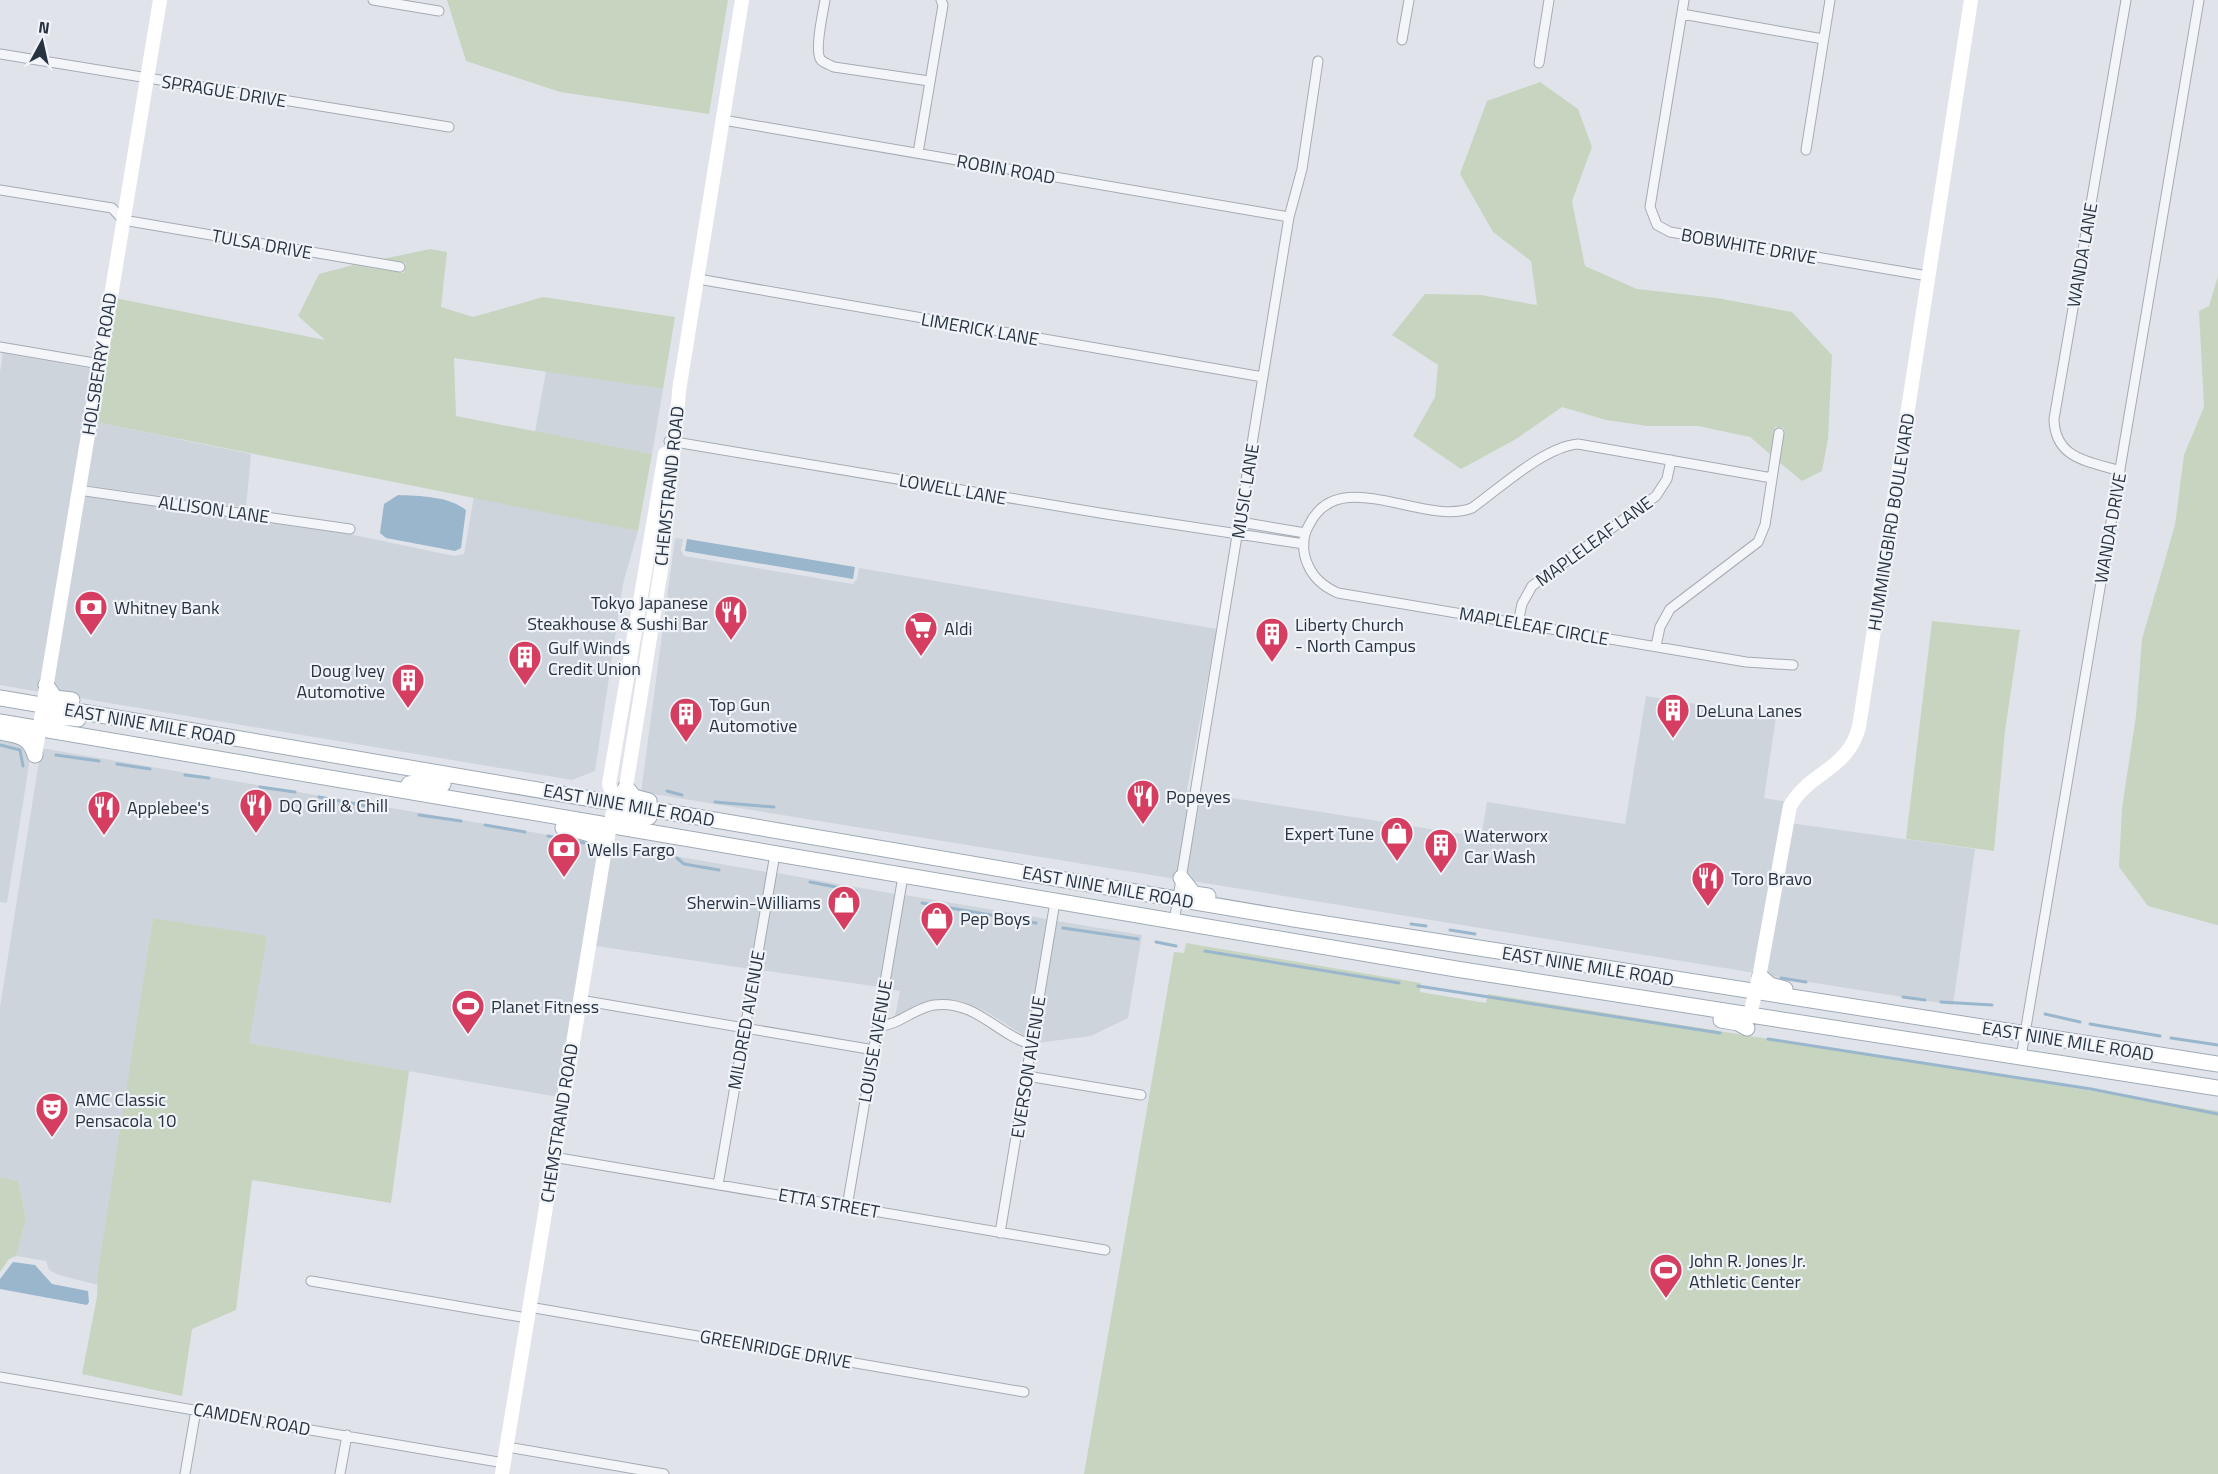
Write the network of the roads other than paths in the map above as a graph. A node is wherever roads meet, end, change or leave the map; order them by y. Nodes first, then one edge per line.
1 (160, 0) edge
2 (373, 0) edge
3 (742, 0) edge
4 (825, 0) edge
5 (941, 0) edge
6 (1409, 0) edge
7 (1550, 0) edge
8 (1684, 0) edge
9 (1830, 0) edge
10 (1971, 0) edge
11 (2126, 0) edge
12 (2199, 0) edge
13 (439, 11) dead end
14 (1682, 14) junction
15 (1823, 39) junction
16 (1402, 40) dead end
17 (0, 54) edge
18 (1318, 61) dead end
19 (1539, 63) dead end
20 (147, 79) junction
21 (929, 81) junction
22 (723, 120) junction
23 (449, 127) dead end
24 (1806, 150) dead end
25 (918, 153) junction
26 (0, 190) edge
27 (1289, 217) junction
28 (123, 220) junction
29 (400, 267) dead end
30 (1928, 276) junction
31 (698, 279) junction
32 (0, 347) edge
33 (100, 364) junction
34 (1263, 377) junction
35 (1779, 433) dead end
36 (671, 442) junction
37 (1671, 460) junction
38 (2120, 471) junction
39 (1772, 478) junction
40 (78, 490) junction
41 (1240, 522) junction
42 (350, 529) dead end
43 (1305, 533) junction
44 (1237, 536) junction
45 (1304, 544) junction
46 (1518, 623) junction
47 (1656, 646) junction
48 (1793, 665) dead end
49 (46, 686) junction
50 (0, 698) edge
51 (43, 705) junction
52 (0, 714) edge
53 (0, 722) edge
54 (39, 729) junction
55 (0, 732) edge
56 (283, 746) junction
57 (176, 752) junction
58 (35, 755) joint
59 (394, 765) junction
60 (309, 767) junction
61 (409, 784) junction
62 (626, 787) junction
63 (532, 789) junction
64 (445, 798) junction
65 (615, 803) junction
66 (611, 826) junction
67 (837, 841) junction
68 (605, 850) junction
69 (775, 854) junction
70 (998, 857) dead end
71 (957, 862) junction
72 (977, 865) junction
73 (903, 876) junction
74 (1181, 878) junction
75 (1140, 892) junction
76 (1178, 899) junction
77 (1055, 902) junction
78 (1294, 919) junction
79 (1174, 922) junction
80 (1459, 945) junction
81 (1330, 948) junction
82 (1494, 975) junction
83 (1760, 976) junction
84 (1756, 992) junction
85 (580, 1000) junction
86 (1749, 1022) junction
87 (1950, 1022) junction
88 (878, 1026) junction
89 (745, 1028) junction
90 (2026, 1031) junction
91 (1032, 1044) junction
92 (874, 1050) junction
93 (2021, 1057) junction
94 (2068, 1064) junction
95 (2218, 1064) edge
96 (2130, 1074) junction
97 (1026, 1076) junction
98 (2218, 1081) edge
99 (2218, 1088) edge
100 (1142, 1095) dead end
101 (2218, 1097) edge
102 (553, 1157) junction
103 (718, 1185) junction
104 (847, 1206) junction
105 (1000, 1233) junction
106 (1104, 1250) dead end
107 (311, 1281) dead end
108 (528, 1312) junction
109 (0, 1377) edge
110 (1024, 1392) dead end
111 (196, 1410) junction
112 (347, 1435) junction
113 (507, 1447) junction
114 (503, 1469) edge
115 (185, 1474) edge
116 (340, 1474) edge
117 (664, 1474) edge

1 - 20 street, HOLSBERRY ROAD
2 - 13 street
3 - 22 street, CHEMSTRAND ROAD
4 - 21 street
5 - 21 street
6 - 16 street
7 - 19 street
8 - 14 street, BOBWHITE DRIVE
9 - 15 street
10 - 30 street, HUMMINGBIRD BOULEVARD
11 - 38 street, WANDA LANE
12 - 38 street, WANDA DRIVE
14 - 15 street
14 - 30 street, BOBWHITE DRIVE
15 - 24 street
17 - 20 street, SPRAGUE DRIVE
18 - 27 street, MUSIC LANE
20 - 23 street, SPRAGUE DRIVE
20 - 28 street, HOLSBERRY ROAD
21 - 25 street
22 - 25 street, ROBIN ROAD
22 - 31 street, CHEMSTRAND ROAD
25 - 27 street, ROBIN ROAD
26 - 28 street
27 - 34 street, MUSIC LANE
28 - 29 street, TULSA DRIVE
28 - 33 street, HOLSBERRY ROAD
30 - 83 street, HUMMINGBIRD BOULEVARD
31 - 34 street, LIMERICK LANE
31 - 36 street, CHEMSTRAND ROAD
32 - 33 street
33 - 40 street, HOLSBERRY ROAD
34 - 41 street, MUSIC LANE
35 - 39 street
36 - 44 street, LOWELL LANE
36 - 62 street, CHEMSTRAND ROAD
36 - 65 street, CHEMSTRAND ROAD
37 - 39 street, MAPLELEAF CIRCLE
37 - 43 street, MAPLELEAF CIRCLE
37 - 46 street, MAPLELEAF LANE
38 - 90 street, WANDA DRIVE
39 - 47 street
40 - 42 street, ALLISON LANE
40 - 49 street, HOLSBERRY ROAD
41 - 43 street
41 - 44 street, MUSIC LANE
43 - 45 street, MAPLELEAF CIRCLE
44 - 45 street
44 - 74 street, MUSIC LANE
45 - 46 street, MAPLELEAF CIRCLE
46 - 47 street, MAPLELEAF CIRCLE
47 - 48 street, MAPLELEAF CIRCLE
49 - 51 street, HOLSBERRY ROAD
49 - 56 main road
50 - 51 main road, EAST NINE MILE ROAD
51 - 52 main road
51 - 54 street, HOLSBERRY ROAD
51 - 56 main road, EAST NINE MILE ROAD
53 - 54 main road, EAST NINE MILE ROAD
54 - 56 main road
54 - 57 main road, EAST NINE MILE ROAD
54 - 58 street, HOLSBERRY ROAD
55 - 58 main road
56 - 59 main road, EAST NINE MILE ROAD
57 - 60 main road
57 - 64 main road, EAST NINE MILE ROAD
59 - 60 main road
59 - 63 main road, EAST NINE MILE ROAD
60 - 61 main road
61 - 63 main road
61 - 65 main road
62 - 65 street, CHEMSTRAND ROAD
62 - 71 main road
63 - 65 main road, EAST NINE MILE ROAD
64 - 66 main road, EAST NINE MILE ROAD
64 - 68 main road
65 - 66 street, CHEMSTRAND ROAD
65 - 67 main road, EAST NINE MILE ROAD
66 - 67 main road
66 - 68 street, CHEMSTRAND ROAD
66 - 69 main road, EAST NINE MILE ROAD
67 - 71 main road, EAST NINE MILE ROAD
68 - 85 street, CHEMSTRAND ROAD
69 - 73 main road, EAST NINE MILE ROAD
69 - 89 street, MILDRED AVENUE
70 - 75 main road
71 - 72 main road, EAST NINE MILE ROAD
72 - 73 main road
72 - 75 main road, EAST NINE MILE ROAD
73 - 77 main road, EAST NINE MILE ROAD
73 - 88 street, LOUISE AVENUE
74 - 76 street, MUSIC LANE
74 - 78 main road
75 - 76 main road, EAST NINE MILE ROAD
76 - 77 main road
76 - 78 main road, EAST NINE MILE ROAD
76 - 79 street, MUSIC LANE
77 - 79 main road, EAST NINE MILE ROAD
77 - 91 street, EVERSON AVENUE
78 - 80 main road, EAST NINE MILE ROAD
79 - 81 main road, EAST NINE MILE ROAD
80 - 81 main road
80 - 84 main road, EAST NINE MILE ROAD
81 - 82 main road, EAST NINE MILE ROAD
82 - 84 main road
82 - 86 main road, EAST NINE MILE ROAD
83 - 84 street, HUMMINGBIRD BOULEVARD
83 - 90 main road
84 - 86 street, HUMMINGBIRD BOULEVARD
84 - 87 main road, EAST NINE MILE ROAD
85 - 89 street
85 - 102 street, CHEMSTRAND ROAD
86 - 87 main road
86 - 93 main road, EAST NINE MILE ROAD
87 - 90 main road, EAST NINE MILE ROAD
88 - 91 street
88 - 92 street, LOUISE AVENUE
89 - 92 street
89 - 103 street, MILDRED AVENUE
90 - 93 street, WANDA DRIVE
90 - 95 main road, EAST NINE MILE ROAD
91 - 97 street, EVERSON AVENUE
92 - 104 street, LOUISE AVENUE
93 - 94 main road, EAST NINE MILE ROAD
94 - 96 main road, EAST NINE MILE ROAD
94 - 98 main road
96 - 99 main road, EAST NINE MILE ROAD
96 - 101 main road
97 - 100 street
97 - 105 street, EVERSON AVENUE
102 - 103 street, ETTA STREET
102 - 108 street, CHEMSTRAND ROAD
103 - 104 street, ETTA STREET
104 - 105 street, ETTA STREET
105 - 106 street, ETTA STREET
107 - 108 street, GREENRIDGE DRIVE
108 - 110 street, GREENRIDGE DRIVE
108 - 113 street, CHEMSTRAND ROAD
109 - 111 street, CAMDEN ROAD
111 - 112 street, CAMDEN ROAD
111 - 115 street
112 - 114 street, CAMDEN ROAD
112 - 116 street
113 - 114 street, CHEMSTRAND ROAD
113 - 117 street

